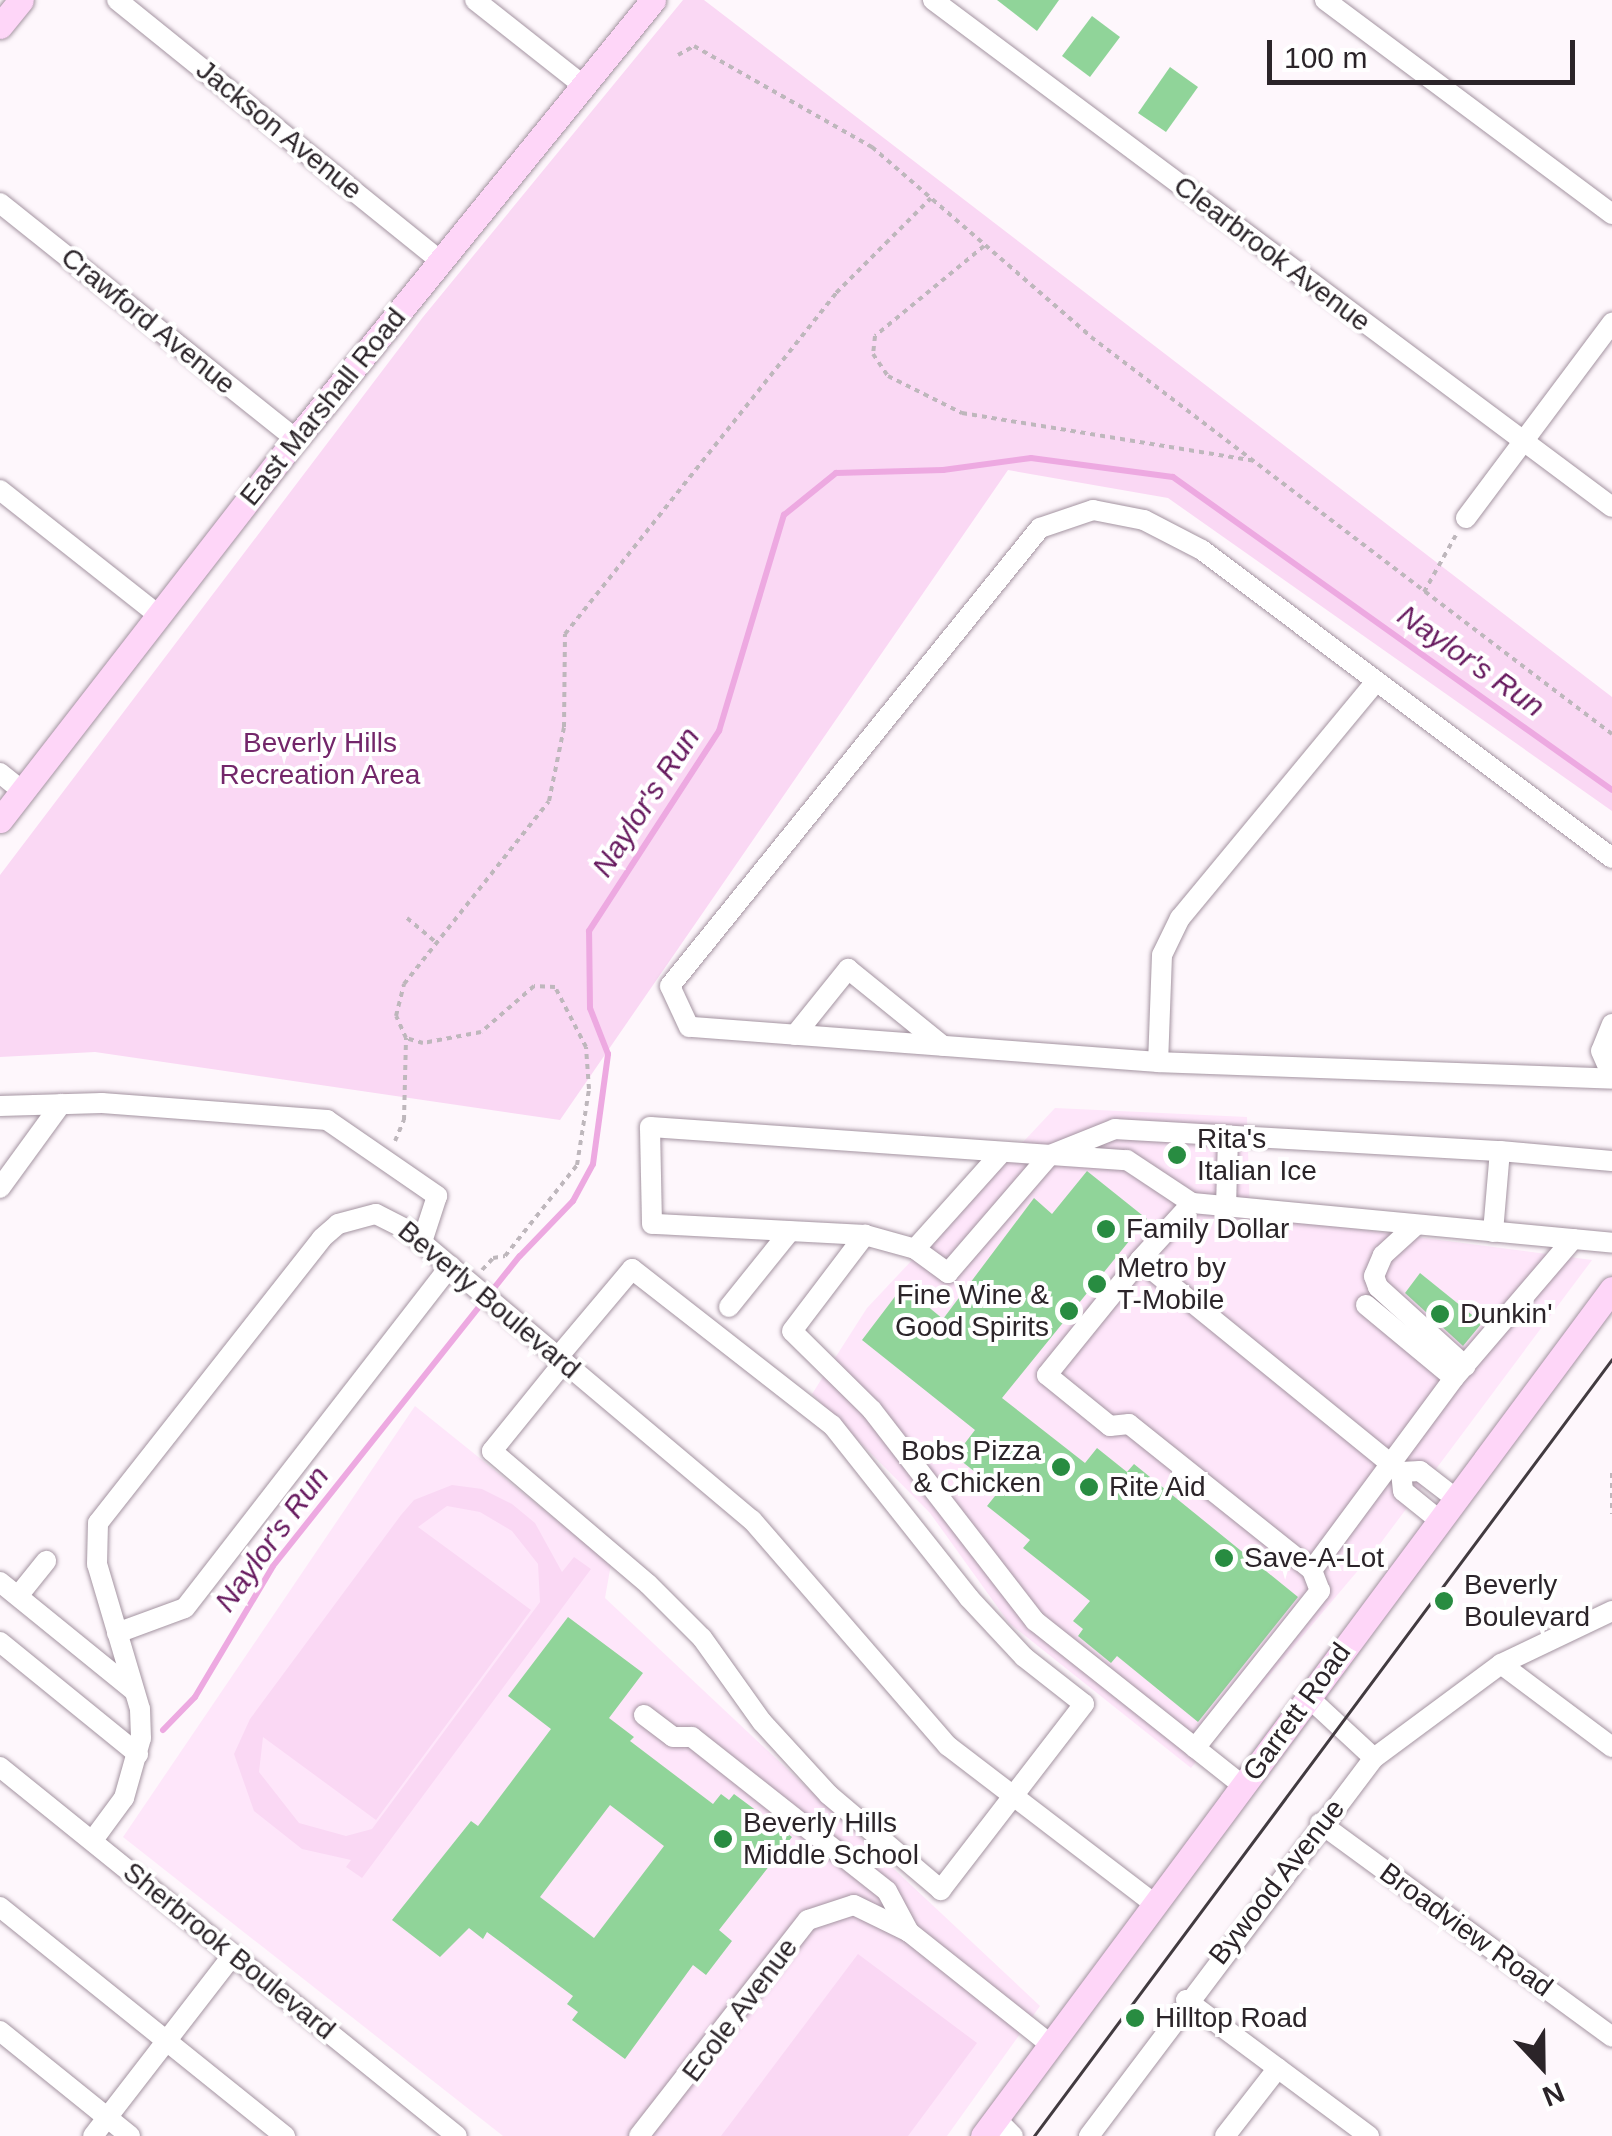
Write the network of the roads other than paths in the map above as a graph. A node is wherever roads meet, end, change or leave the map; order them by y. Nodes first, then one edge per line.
1 (21, 0) edge
2 (117, 0) edge
3 (475, 0) edge
4 (652, 0) edge
5 (933, 0) edge
6 (1325, 0) edge
7 (0, 26) edge
8 (584, 86) junction
9 (0, 203) edge
10 (1612, 214) edge
11 (441, 261) junction
12 (1612, 324) edge
13 (296, 440) junction
14 (1522, 440) junction
15 (0, 490) edge
16 (1612, 508) edge
17 (1466, 518) road end
18 (158, 614) junction
19 (1374, 685) junction
20 (0, 774) edge
21 (22, 791) junction
22 (0, 820) edge
23 (1612, 858) edge
24 (1612, 1024) edge
25 (794, 1035) junction
26 (944, 1046) junction
27 (1158, 1062) junction
28 (1612, 1077) edge
29 (60, 1104) junction
30 (0, 1106) edge
31 (1228, 1139) junction
32 (1002, 1152) junction
33 (1500, 1152) junction
34 (1050, 1155) junction
35 (1612, 1161) edge
36 (0, 1188) edge
37 (1192, 1203) junction
38 (1226, 1206) junction
39 (1416, 1225) junction
40 (790, 1231) junction
41 (1494, 1232) junction
42 (865, 1235) junction
43 (1573, 1239) junction
44 (422, 1242) junction
45 (1612, 1243) edge
46 (915, 1249) junction
47 (1140, 1260) junction
48 (450, 1266) junction
49 (1612, 1289) edge
50 (1366, 1306) dead end
51 (729, 1308) dead end
52 (561, 1360) junction
53 (1460, 1372) junction
54 (1396, 1467) junction
55 (1456, 1498) junction
56 (1439, 1520) junction
57 (46, 1561) dead end
58 (1312, 1570) junction
59 (0, 1582) edge
60 (18, 1596) junction
61 (1612, 1611) edge
62 (117, 1634) junction
63 (0, 1642) edge
64 (1502, 1664) junction
65 (134, 1691) junction
66 (1307, 1696) junction
67 (644, 1715) dead end
68 (1612, 1747) edge
69 (1195, 1748) junction
70 (138, 1754) junction
71 (1374, 1758) junction
72 (0, 1767) edge
73 (1242, 1785) junction
74 (1013, 1796) junction
75 (1320, 1823) junction
76 (93, 1840) junction
77 (1156, 1905) junction
78 (0, 1907) edge
79 (908, 1932) junction
80 (232, 1956) junction
81 (1186, 2000) junction
82 (0, 2031) edge
83 (1612, 2036) edge
84 (168, 2041) junction
85 (1051, 2045) junction
86 (1278, 2068) junction
87 (107, 2117) junction
88 (997, 2130) edge
89 (92, 2136) edge
90 (130, 2136) edge
91 (284, 2136) edge
92 (457, 2136) edge
93 (639, 2136) edge
94 (1089, 2136) edge
95 (1225, 2136) edge
96 (1369, 2136) edge

1 - 7 main road
2 - 11 street, Jackson Avenue
3 - 8 street
4 - 8 main road, East Marshall Road
5 - 14 street, Clearbrook Avenue
6 - 10 street
8 - 11 main road, East Marshall Road
9 - 13 street, Crawford Avenue
11 - 13 main road, East Marshall Road
12 - 14 street
13 - 18 main road, East Marshall Road
14 - 16 street, Clearbrook Avenue
14 - 17 street
15 - 18 street
18 - 21 main road, East Marshall Road
19 - 23 street
19 - 25 street
19 - 27 street
20 - 21 street
21 - 22 main road, East Marshall Road
24 - 28 street
25 - 26 street
25 - 26 street
26 - 27 street
27 - 28 street
29 - 30 street
29 - 36 street
29 - 44 street
31 - 33 street
31 - 34 street
31 - 38 street
32 - 34 street
32 - 40 street
32 - 46 street
33 - 35 street
33 - 41 street
34 - 37 street
34 - 46 street
37 - 38 street
37 - 47 street
38 - 39 street
39 - 41 street
39 - 53 street
40 - 42 street
40 - 51 street
41 - 43 street
42 - 46 street
42 - 69 street
43 - 45 street
43 - 53 street
44 - 48 street, Beverly Boulevard
44 - 62 street, Beverly Boulevard
47 - 54 street
47 - 58 street
48 - 52 street, Beverly Boulevard
48 - 62 street
49 - 55 main road, Garrett Road
50 - 53 street
52 - 74 street, Beverly Boulevard
52 - 74 street
52 - 74 street
53 - 54 street
54 - 55 street
54 - 56 street
54 - 58 street
55 - 56 main road, Garrett Road
56 - 66 main road, Garrett Road
57 - 60 street
58 - 69 street
59 - 60 street
60 - 65 street
61 - 64 street
62 - 65 street, Beverly Boulevard
63 - 70 street
64 - 68 street
64 - 71 street, Bywood Avenue
65 - 70 street, Beverly Boulevard
66 - 71 street
66 - 73 main road, Garrett Road
67 - 79 street
69 - 73 street
70 - 76 street, Beverly Boulevard
71 - 75 street, Bywood Avenue
72 - 76 street, Sherbrook Boulevard
73 - 77 main road, Garrett Road
74 - 77 street, Beverly Boulevard
75 - 81 street, Bywood Avenue
75 - 83 street, Broadview Road
76 - 80 street, Sherbrook Boulevard
77 - 85 main road, Garrett Road
78 - 84 street
79 - 85 street
79 - 93 street, Ecole Avenue
80 - 84 street
80 - 92 street, Sherbrook Boulevard
81 - 86 street
81 - 94 street, Bywood Avenue
82 - 87 street
84 - 87 street
84 - 91 street
85 - 88 main road, Garrett Road
86 - 95 street
86 - 96 street
87 - 89 street
87 - 90 street

